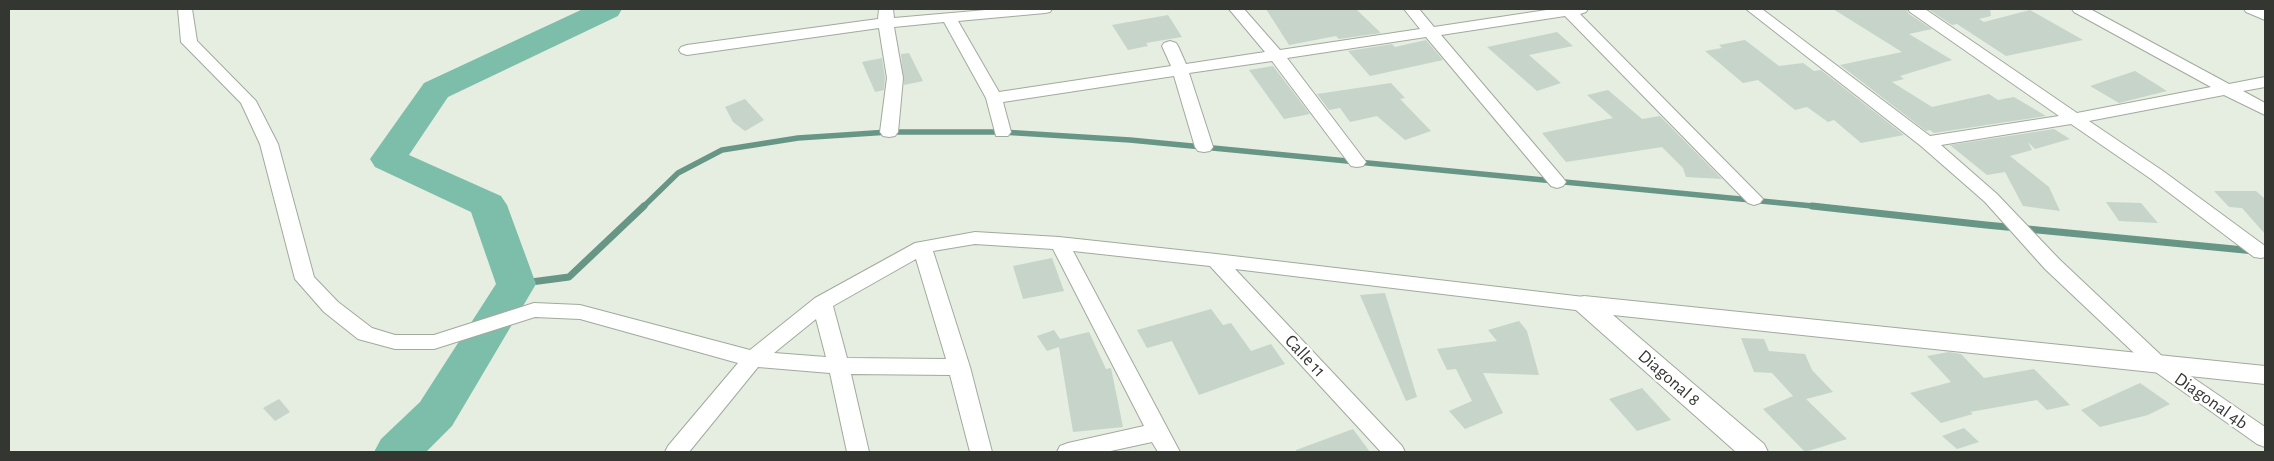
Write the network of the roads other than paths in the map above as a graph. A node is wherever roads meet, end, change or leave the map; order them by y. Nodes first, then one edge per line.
1 (185, 9) edge
2 (1045, 9) edge
3 (1236, 9) edge
4 (1411, 9) edge
5 (1572, 9) edge
6 (1753, 9) edge
7 (1915, 9) edge
8 (2079, 9) edge
9 (2251, 9) edge
10 (886, 16) edge
11 (948, 16) junction
12 (2265, 16) edge
13 (1431, 32) junction
14 (1170, 46) dead end
15 (687, 50) dead end
16 (1276, 55) junction
17 (1180, 70) junction
18 (2265, 82) edge
19 (2227, 90) junction
20 (994, 98) junction
21 (2265, 110) edge
22 (2076, 118) junction
23 (889, 132) dead end
24 (1002, 132) dead end
25 (1927, 142) junction
26 (1204, 148) dead end
27 (1357, 162) dead end
28 (1557, 182) dead end
29 (1754, 199) dead end
30 (1059, 243) junction
31 (922, 247) junction
32 (2262, 252) dead end
33 (1216, 260) junction
34 (2052, 264) joint
35 (822, 303) junction
36 (1584, 304) junction
37 (753, 359) junction
38 (2157, 363) junction
39 (839, 366) junction
40 (959, 367) junction
41 (2265, 375) edge
42 (1158, 432) junction
43 (2265, 438) edge
44 (676, 452) edge
45 (858, 452) edge
46 (981, 452) edge
47 (1068, 452) edge
48 (1169, 452) edge
49 (1394, 452) edge
50 (1754, 452) edge

1 - 37 street
2 - 11 street
3 - 16 street
4 - 13 street
5 - 13 street
5 - 29 street
6 - 25 street
7 - 22 street
8 - 19 street
9 - 12 street
10 - 11 street
10 - 15 street
10 - 23 street
11 - 20 street
13 - 16 street
13 - 28 street
14 - 17 street
16 - 17 street
16 - 27 street
17 - 20 street
17 - 26 street
18 - 19 street
19 - 21 street
19 - 22 street
20 - 24 street
22 - 25 street
22 - 32 street
25 - 34 street
30 - 31 street
30 - 33 street
30 - 42 street
31 - 35 street
31 - 40 street
33 - 36 street
33 - 49 street, Calle 11
34 - 38 street
35 - 37 street
35 - 39 street
36 - 38 street
36 - 50 street, Diagonal 8
37 - 39 street
37 - 44 street
38 - 41 street
38 - 43 street, Diagonal 4b
39 - 40 street
39 - 45 street
40 - 46 street
42 - 47 street
42 - 48 street

